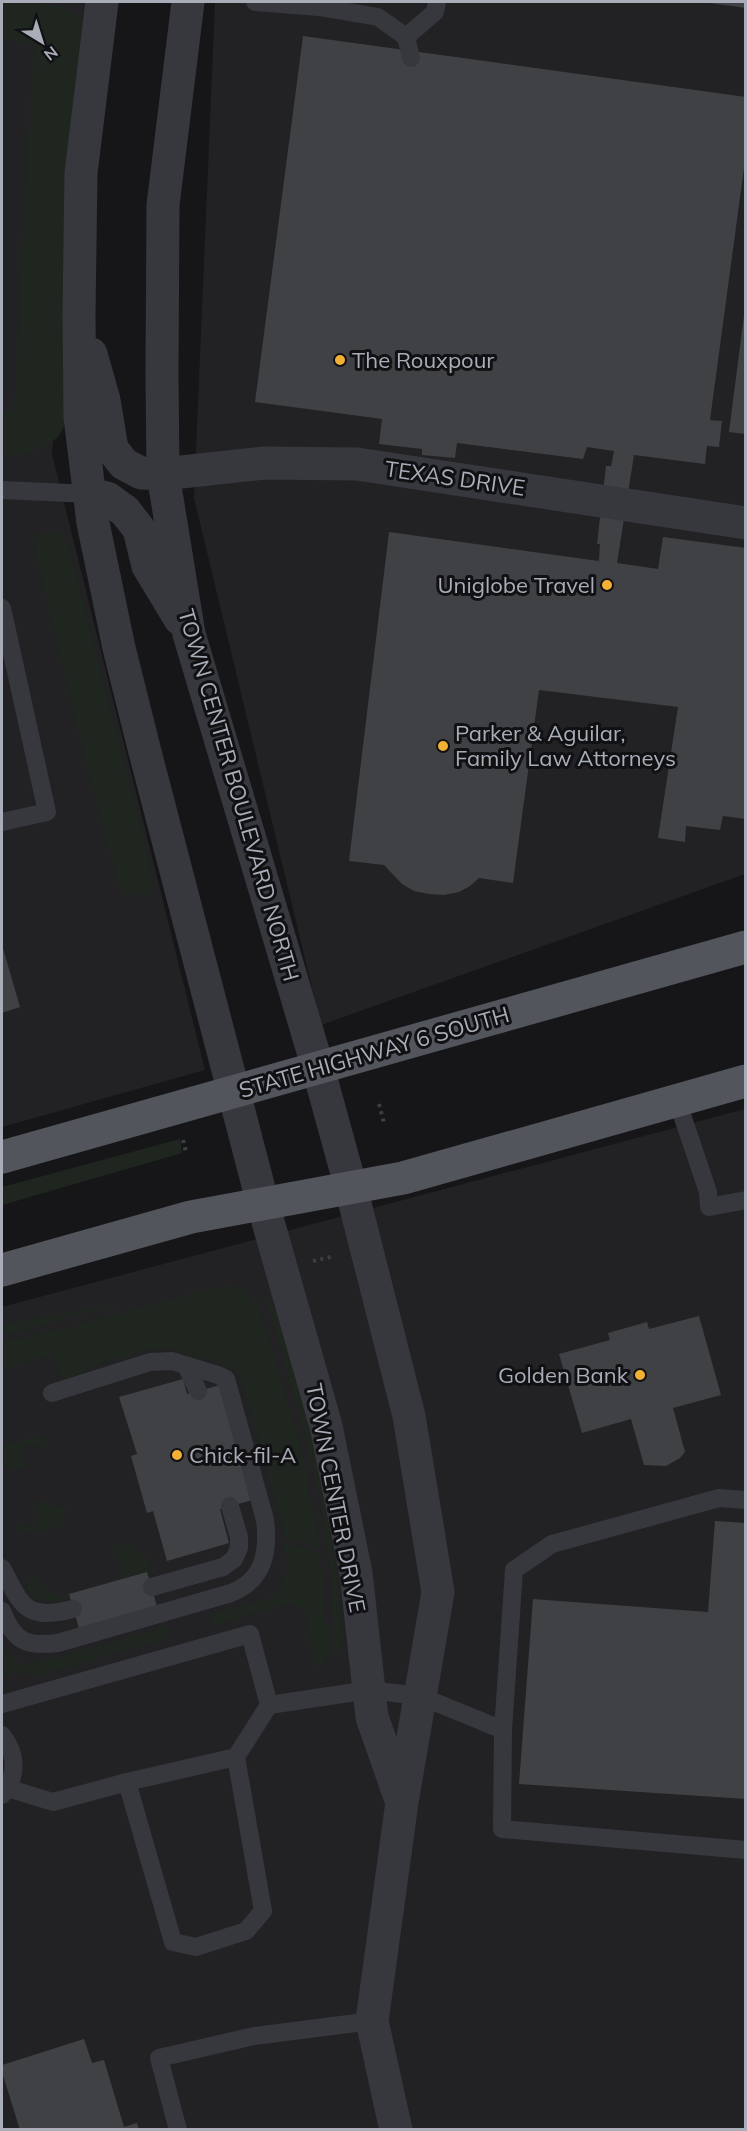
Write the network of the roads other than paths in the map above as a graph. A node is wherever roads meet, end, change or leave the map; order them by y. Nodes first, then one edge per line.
1 (102, 2) edge
2 (188, 2) edge
3 (255, 2) edge
4 (354, 7) edge
5 (436, 7) edge
6 (406, 37) junction
7 (411, 58) dead end
8 (79, 315) junction
9 (164, 474) junction
10 (2, 490) edge
11 (90, 494) junction
12 (746, 523) edge
13 (2, 608) edge
14 (189, 634) junction
15 (2, 822) edge
16 (746, 947) edge
17 (318, 1068) junction
18 (746, 1081) edge
19 (233, 1092) junction
20 (677, 1101) junction
21 (2, 1157) edge
22 (351, 1188) junction
23 (746, 1200) edge
24 (262, 1204) junction
25 (2, 1270) edge
26 (187, 1367) junction
27 (198, 1391) dead end
28 (52, 1393) dead end
29 (746, 1500) edge
30 (230, 1506) dead end
31 (2, 1568) edge
32 (152, 1587) dead end
33 (73, 1609) dead end
34 (2, 1611) edge
35 (369, 1690) junction
36 (420, 1696) junction
37 (2, 1704) edge
38 (269, 1705) junction
39 (503, 1730) junction
40 (2, 1735) edge
41 (236, 1757) junction
42 (127, 1782) junction
43 (4, 1792) edge
44 (402, 1802) junction
45 (746, 1850) edge
46 (372, 2021) junction
47 (178, 2130) edge
48 (396, 2130) edge

1 - 8 street
2 - 9 street, TOWN CENTER BOULEVARD NORTH
3 - 4 lane
4 - 6 lane
5 - 6 lane
6 - 7 lane
8 - 9 street, TEXAS DRIVE
8 - 11 street
9 - 12 street, TEXAS DRIVE
9 - 14 street, TOWN CENTER BOULEVARD NORTH
10 - 11 lane
11 - 14 street
11 - 19 street
13 - 15 lane
14 - 17 street, TOWN CENTER BOULEVARD NORTH
16 - 17 main road, STATE HIGHWAY 6 SOUTH
17 - 19 main road, STATE HIGHWAY 6 SOUTH
17 - 22 street, TOWN CENTER BOULEVARD NORTH
18 - 20 main road
19 - 21 main road, STATE HIGHWAY 6 SOUTH
19 - 24 street, TOWN CENTER DRIVE
20 - 22 main road
20 - 23 lane
22 - 24 main road
22 - 36 street, TOWN CENTER DRIVE
24 - 25 main road
24 - 35 street, TOWN CENTER DRIVE
26 - 27 lane
26 - 28 lane
26 - 34 lane
29 - 39 lane
30 - 32 lane
31 - 33 lane
35 - 36 lane
35 - 38 lane
35 - 44 street, TOWN CENTER DRIVE
36 - 39 lane
36 - 44 street, TOWN CENTER DRIVE
37 - 38 lane
38 - 41 lane
39 - 45 lane
40 - 43 lane
41 - 42 lane
41 - 42 lane
42 - 43 lane
44 - 46 street, TOWN CENTER DRIVE
46 - 47 lane
46 - 48 street, TOWN CENTER DRIVE

